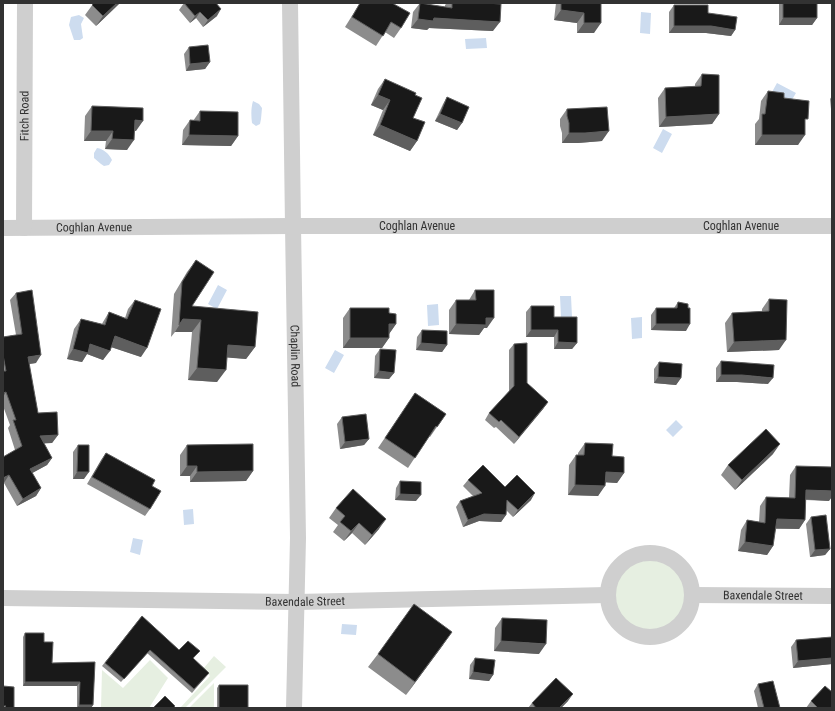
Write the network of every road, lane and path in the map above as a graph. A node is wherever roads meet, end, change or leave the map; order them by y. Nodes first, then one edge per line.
1 (25, 3) edge
2 (290, 3) edge
3 (293, 226) junction
4 (832, 226) edge
5 (3, 228) edge
6 (24, 228) junction
7 (607, 595) junction
8 (693, 595) junction
9 (832, 596) edge
10 (3, 598) edge
11 (297, 602) junction
12 (294, 708) edge

1 - 6 street, Fitch Road
2 - 3 street, Chaplin Road
3 - 4 street, Coghlan Avenue
3 - 6 street, Coghlan Avenue
3 - 11 street, Chaplin Road
5 - 6 street, Coghlan Avenue
7 - 8 street
7 - 8 street
7 - 11 street, Baxendale Street
8 - 9 street, Baxendale Street
10 - 11 street, Baxendale Street
11 - 12 street, Chaplin Road

